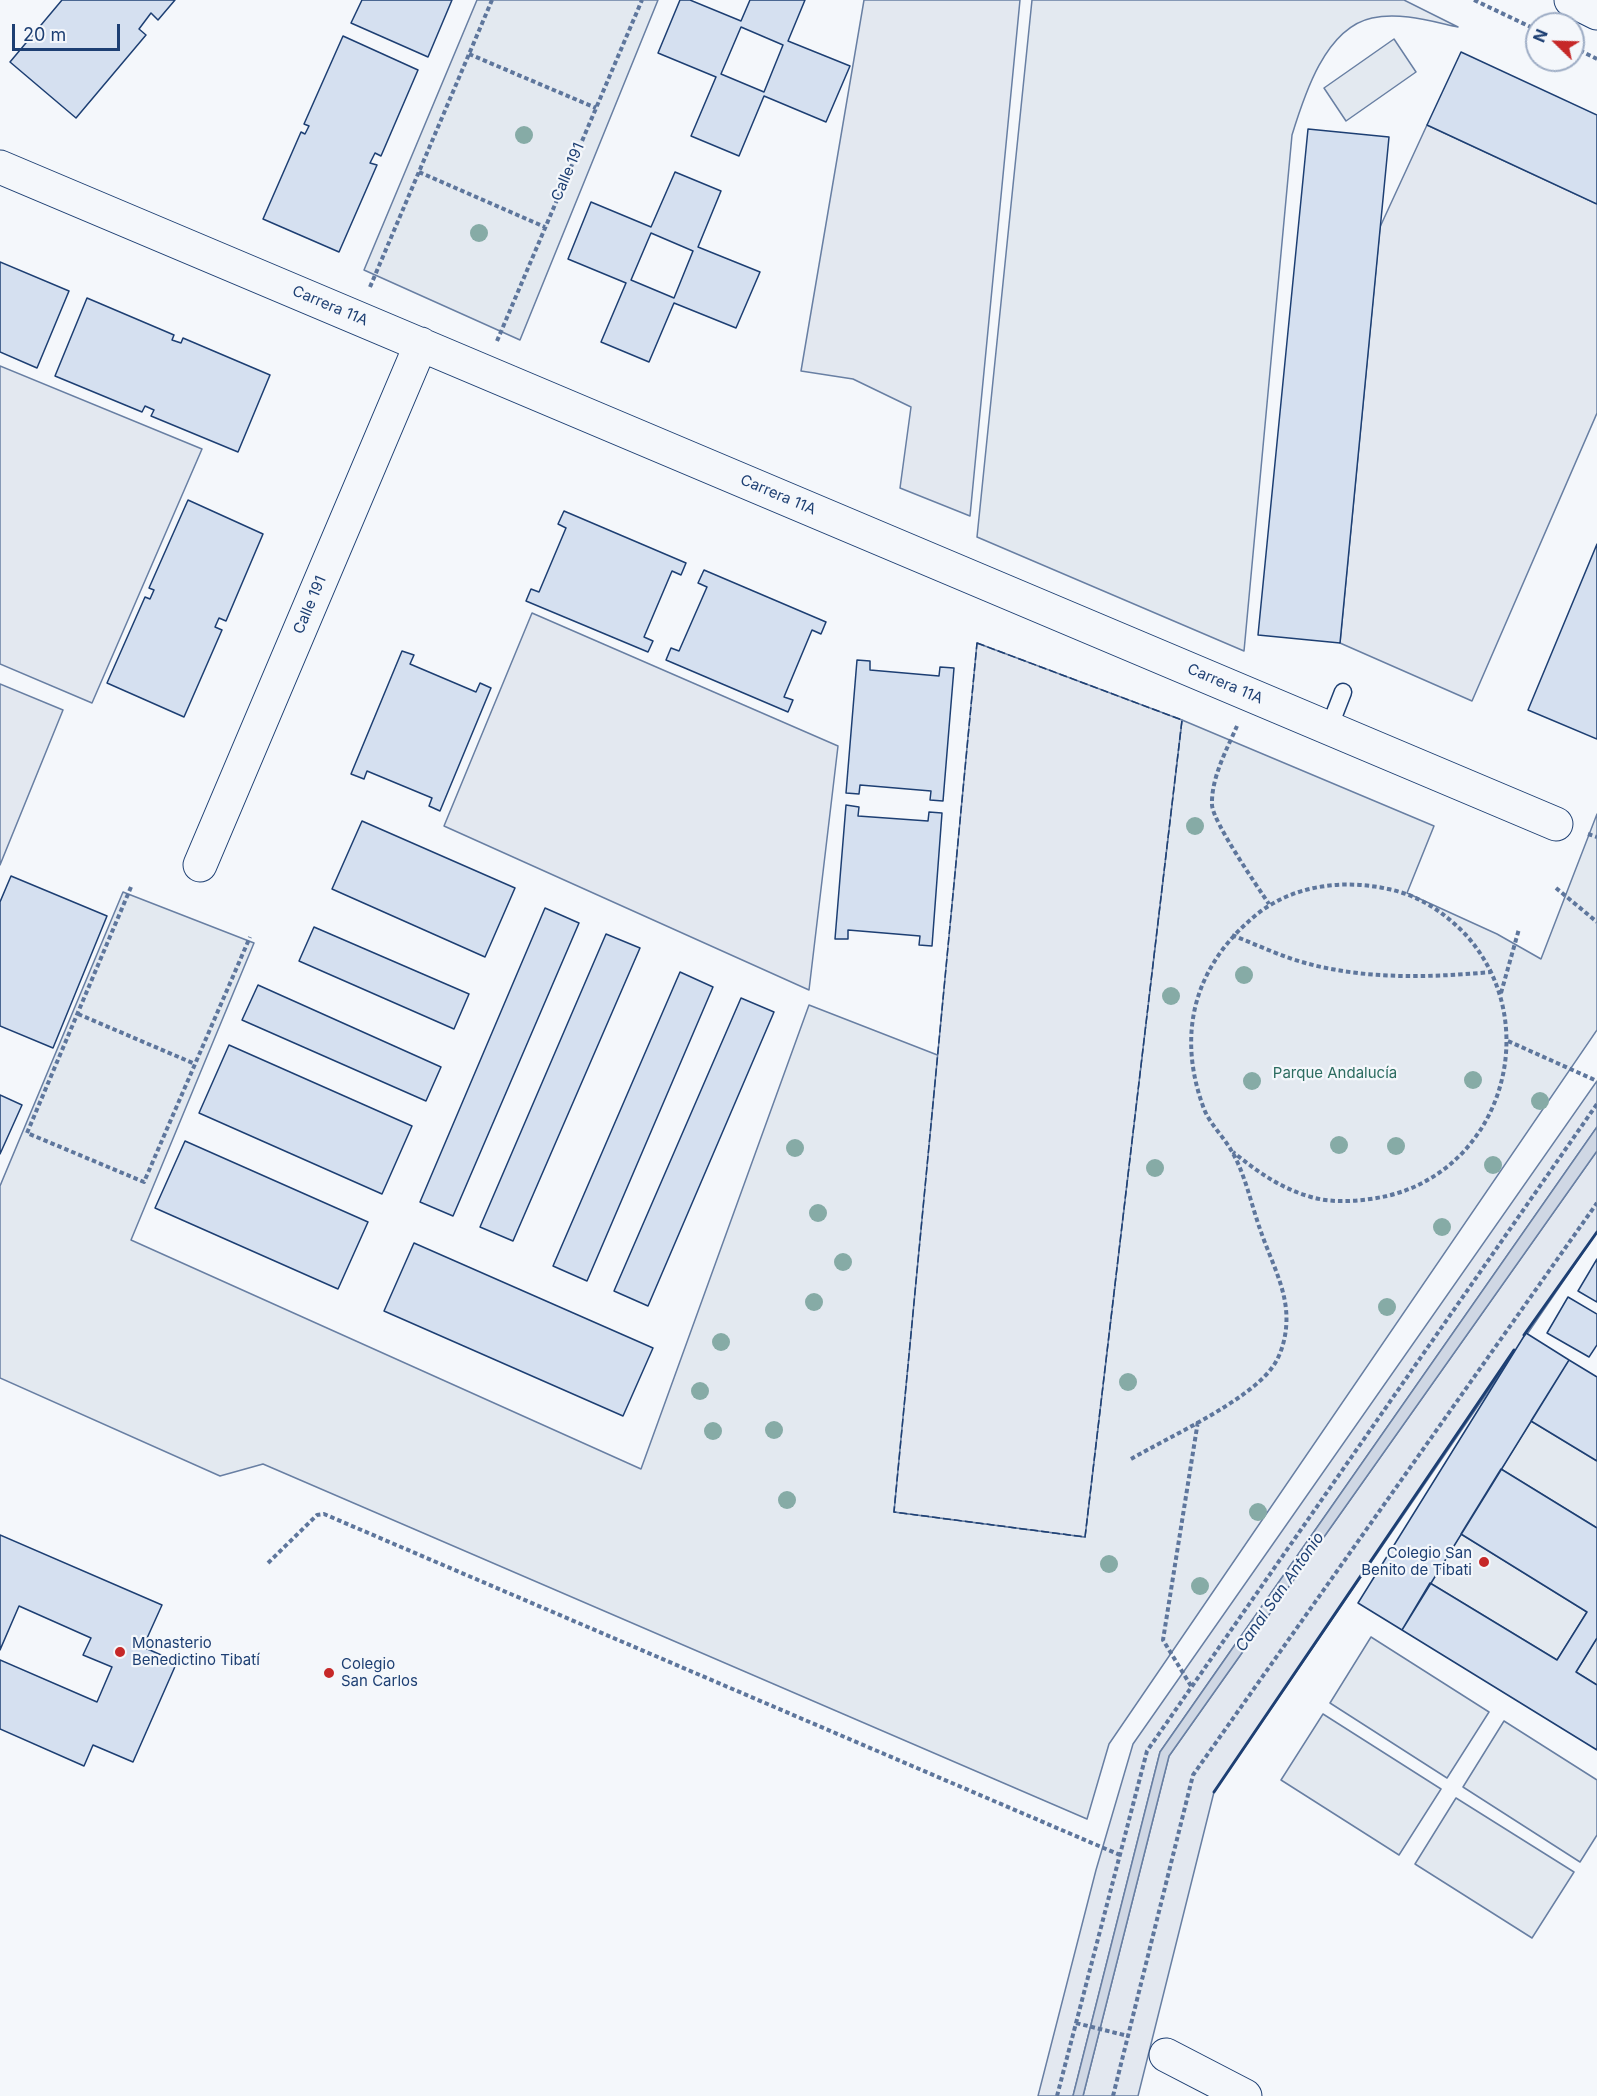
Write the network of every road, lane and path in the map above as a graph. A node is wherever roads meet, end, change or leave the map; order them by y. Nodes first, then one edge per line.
1 (492, 0) edge
2 (642, 0) edge
3 (1474, 0) edge
4 (1571, 0) edge
5 (1597, 13) edge
6 (1525, 24) edge
7 (469, 54) junction
8 (596, 108) junction
9 (0, 166) edge
10 (419, 172) junction
11 (545, 227) junction
12 (369, 290) dead end
13 (421, 344) junction
14 (495, 345) dead end
15 (1343, 692) dead end
16 (1250, 695) junction
17 (1329, 728) junction
18 (1556, 824) dead end
19 (200, 865) dead end
20 (131, 887) dead end
21 (1556, 888) dead end
22 (1269, 904) junction
23 (1597, 922) edge
24 (1519, 929) dead end
25 (1232, 935) junction
26 (250, 937) dead end
27 (1491, 972) junction
28 (1501, 994) junction
29 (78, 1014) junction
30 (1508, 1041) junction
31 (195, 1064) junction
32 (1597, 1081) edge
33 (1597, 1104) edge
34 (1233, 1152) junction
35 (1597, 1203) edge
36 (1198, 1421) junction
37 (1131, 1460) dead end
38 (268, 1563) dead end
39 (1191, 1686) junction
40 (1120, 1855) junction
41 (1076, 2023) junction
42 (1128, 2036) junction
43 (1166, 2055) dead end
44 (1058, 2096) edge
45 (1113, 2096) edge
46 (1245, 2096) edge

1 - 7 path
2 - 8 path, Calle 191
3 - 6 path
4 - 5 street
7 - 8 path
7 - 10 path
8 - 11 path, Calle 191
9 - 13 street, Carrera 11A
10 - 11 path
10 - 12 path
11 - 14 path, Calle 191
13 - 16 street, Carrera 11A
13 - 19 street, Calle 191
15 - 17 lane
16 - 17 street, Carrera 11A
16 - 22 path
17 - 18 street, Carrera 11A
20 - 29 path
21 - 23 path
22 - 25 path
22 - 27 path
24 - 28 path
25 - 27 path
25 - 34 path
26 - 31 path
27 - 28 path
28 - 30 path
29 - 31 path
29 - 31 path
30 - 32 path
30 - 34 path
33 - 39 path
34 - 36 path
35 - 42 path
36 - 37 path
36 - 39 path
38 - 40 path
39 - 40 path
40 - 41 path
41 - 42 path
41 - 44 path
42 - 45 path
43 - 46 street

